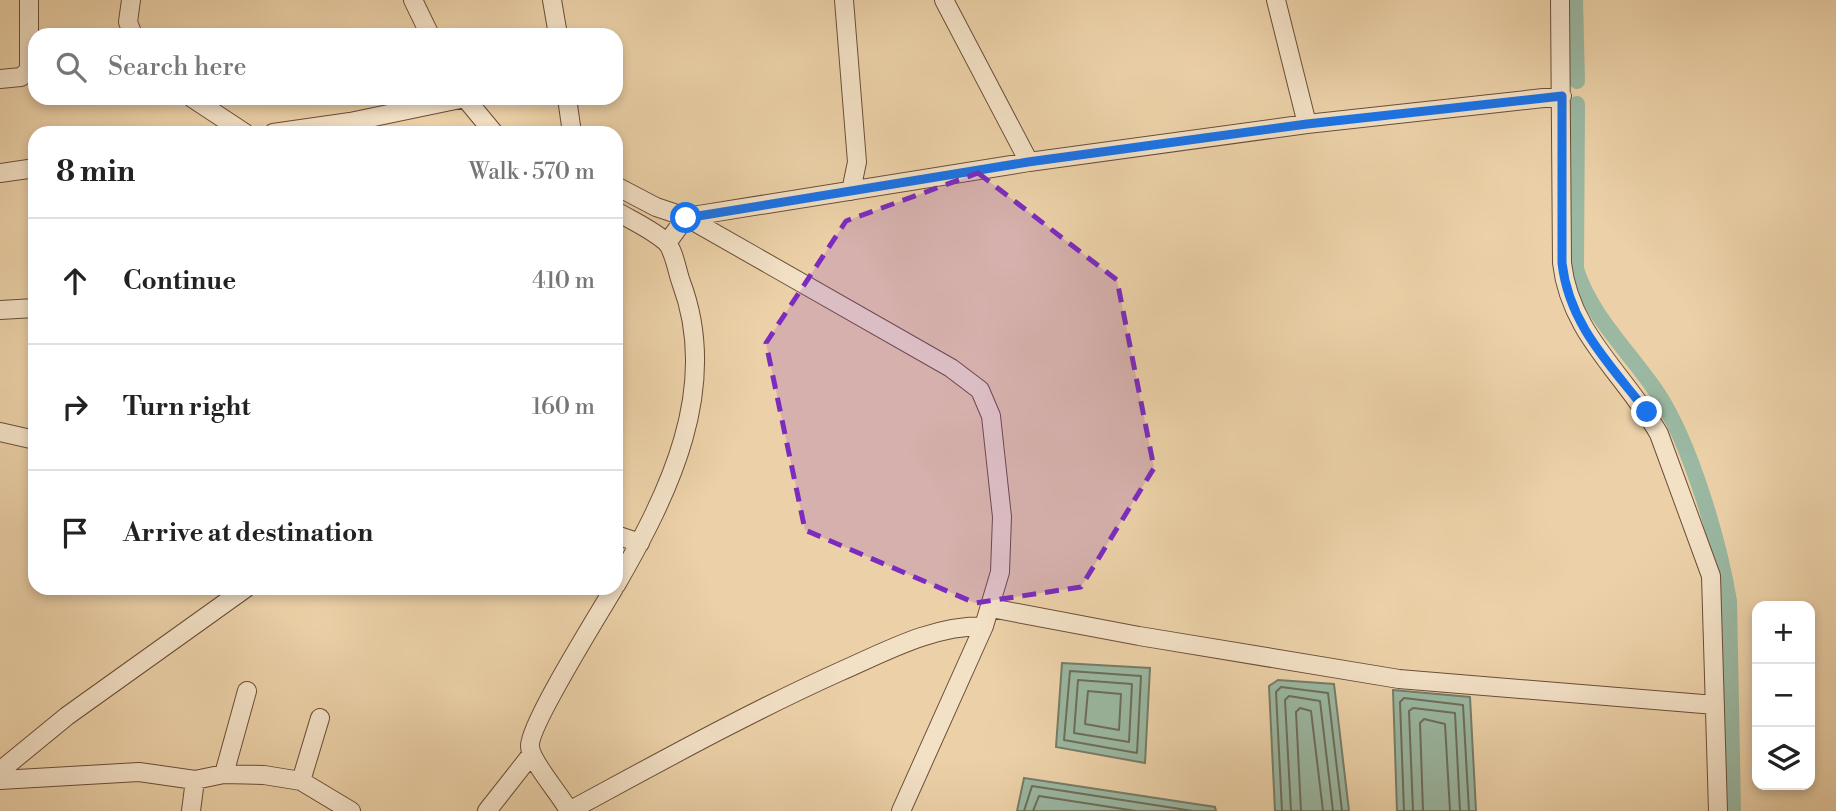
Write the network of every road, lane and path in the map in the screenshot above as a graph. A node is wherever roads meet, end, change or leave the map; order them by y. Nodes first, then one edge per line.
1 (29, 0) edge
2 (131, 0) edge
3 (412, 0) edge
4 (552, 0) edge
5 (844, 0) edge
6 (944, 0) edge
7 (1276, 0) edge
8 (1560, 0) edge
9 (29, 28) edge
10 (130, 28) edge
11 (426, 28) edge
12 (557, 28) edge
13 (28, 71) edge
14 (0, 79) edge
15 (1562, 96) junction
16 (203, 105) edge
17 (436, 105) edge
18 (471, 105) edge
19 (568, 105) edge
20 (1307, 124) junction
21 (234, 126) edge
22 (349, 126) edge
23 (488, 126) edge
24 (571, 126) edge
25 (1028, 162) junction
26 (28, 169) edge
27 (0, 173) edge
28 (623, 190) edge
29 (851, 191) junction
30 (623, 215) edge
31 (686, 218) junction
32 (667, 243) junction
33 (28, 308) edge
34 (0, 310) edge
35 (0, 432) edge
36 (28, 438) edge
37 (623, 537) edge
38 (640, 543) junction
39 (623, 572) edge
40 (220, 595) edge
41 (236, 595) edge
42 (610, 595) edge
43 (225, 603) junction
44 (991, 608) junction
45 (984, 626) junction
46 (247, 691) dead end
47 (1715, 705) junction
48 (320, 718) dead end
49 (531, 755) junction
50 (0, 771) edge
51 (224, 774) junction
52 (0, 780) edge
53 (195, 780) junction
54 (301, 781) junction
55 (191, 811) edge
56 (351, 811) edge
57 (487, 811) edge
58 (569, 811) edge
59 (901, 811) edge
60 (1718, 811) edge

1 - 9 street
2 - 10 street
3 - 11 street
4 - 12 street
5 - 29 street
6 - 25 street
7 - 20 street
8 - 15 street
13 - 14 street
15 - 20 street
15 - 47 street
16 - 21 street
17 - 22 street
18 - 23 street
19 - 24 street
20 - 25 street
25 - 29 street
26 - 27 street
28 - 31 street
29 - 31 street
30 - 32 street
31 - 32 street
31 - 44 street
32 - 38 street
33 - 34 street
35 - 36 street
37 - 38 street
38 - 39 street
40 - 43 street
41 - 43 street
42 - 49 street
43 - 50 street
44 - 45 street
44 - 47 street
45 - 58 street
45 - 59 street
46 - 51 street
47 - 60 street
48 - 54 street
49 - 57 street
49 - 58 street
51 - 53 street
51 - 54 street
52 - 53 street
53 - 55 street
54 - 56 street

